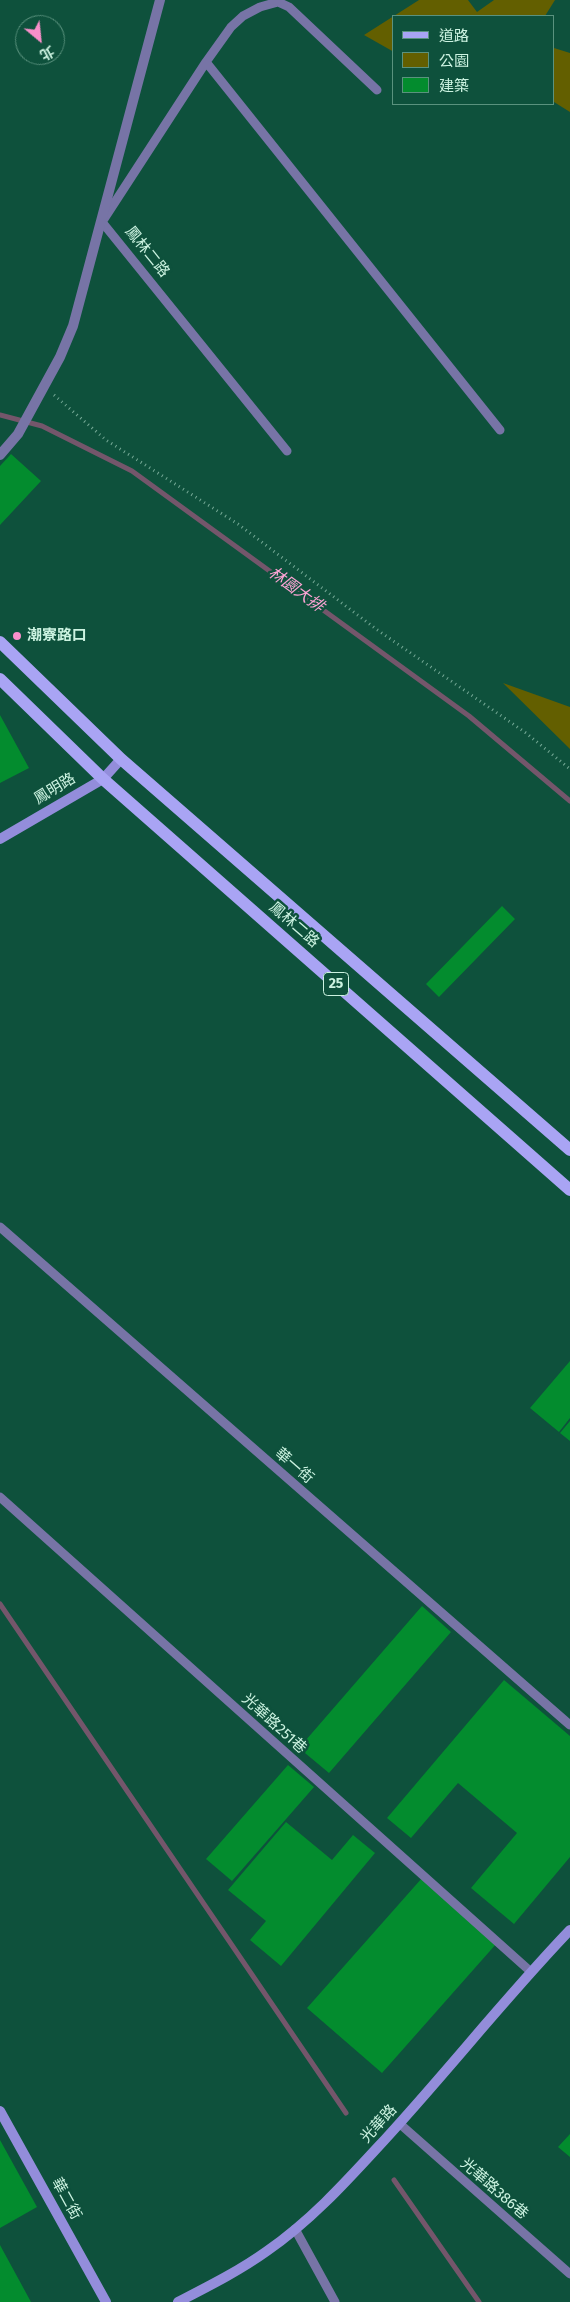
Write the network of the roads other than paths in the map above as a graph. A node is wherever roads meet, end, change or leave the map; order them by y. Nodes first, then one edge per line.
1 (160, 0) edge
2 (206, 62) junction
3 (377, 90) dead end
4 (102, 222) junction
5 (500, 430) dead end
6 (288, 451) dead end
7 (0, 455) edge
8 (0, 642) edge
9 (0, 679) edge
10 (121, 759) junction
11 (103, 778) junction
12 (0, 839) edge
13 (570, 1150) edge
14 (570, 1190) edge
15 (0, 1227) edge
16 (0, 1497) edge
17 (570, 1725) edge
18 (570, 1930) edge
19 (530, 1971) junction
20 (0, 2111) edge
21 (400, 2124) junction
22 (296, 2229) junction
23 (570, 2274) edge
24 (106, 2302) edge
25 (178, 2302) edge
26 (336, 2302) edge

1 - 4 street
2 - 3 lane
2 - 4 lane
2 - 5 lane
4 - 6 lane, 鳳林二路
4 - 7 street
8 - 10 main road, 鳳林二路 / 25
9 - 11 main road, 鳳林二路 / 25
10 - 11 street, 鳳明路
10 - 13 main road, 鳳林二路 / 25
11 - 12 street, 鳳明路
11 - 14 main road, 鳳林二路 / 25
15 - 17 lane, 華一街
16 - 19 lane, 光華路251巷
18 - 19 street, 光華路
19 - 21 street, 光華路
20 - 24 street, 華二街
21 - 22 street, 光華路
21 - 23 lane, 光華路386巷
22 - 25 street, 光華路
22 - 26 lane

